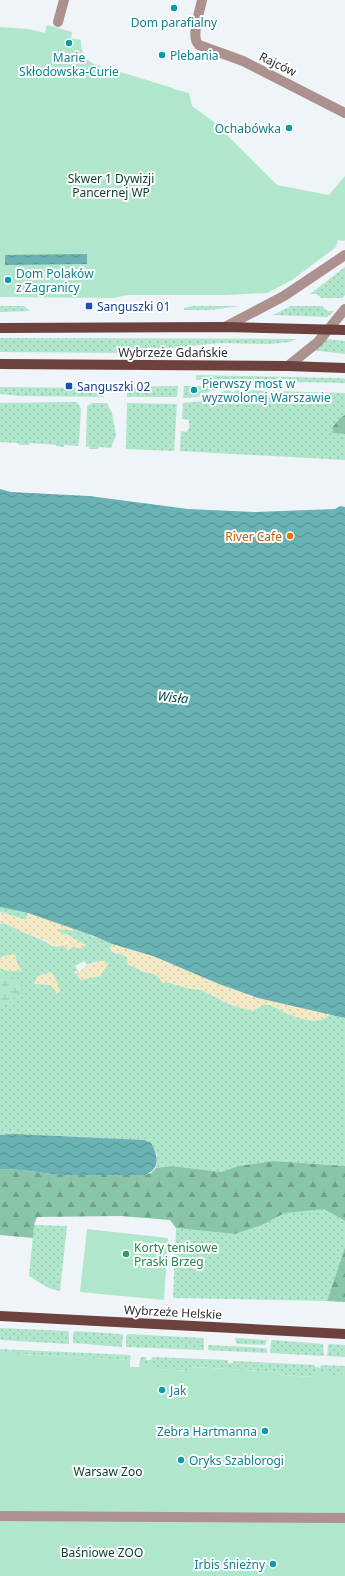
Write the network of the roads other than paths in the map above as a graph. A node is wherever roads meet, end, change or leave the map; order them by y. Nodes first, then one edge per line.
1 (64, 0) edge
2 (202, 0) edge
3 (58, 22) dead end
4 (345, 113) edge
5 (345, 255) edge
6 (345, 309) edge
7 (225, 327) junction
8 (0, 328) edge
9 (329, 329) junction
10 (345, 330) edge
11 (0, 364) edge
12 (288, 366) junction
13 (345, 368) edge
14 (0, 1316) edge
15 (345, 1334) edge
16 (0, 1516) edge
17 (345, 1518) edge

1 - 3 street
2 - 4 street, Rajców
5 - 7 street
6 - 9 street
7 - 8 main road, Wybrzeże Gdańskie
7 - 9 main road, Wybrzeże Gdańskie
9 - 10 main road, Wybrzeże Gdańskie
9 - 12 street
11 - 12 main road, Wybrzeże Gdańskie
12 - 13 main road, Wybrzeże Gdańskie
14 - 15 main road, Wybrzeże Helskie
16 - 17 street

